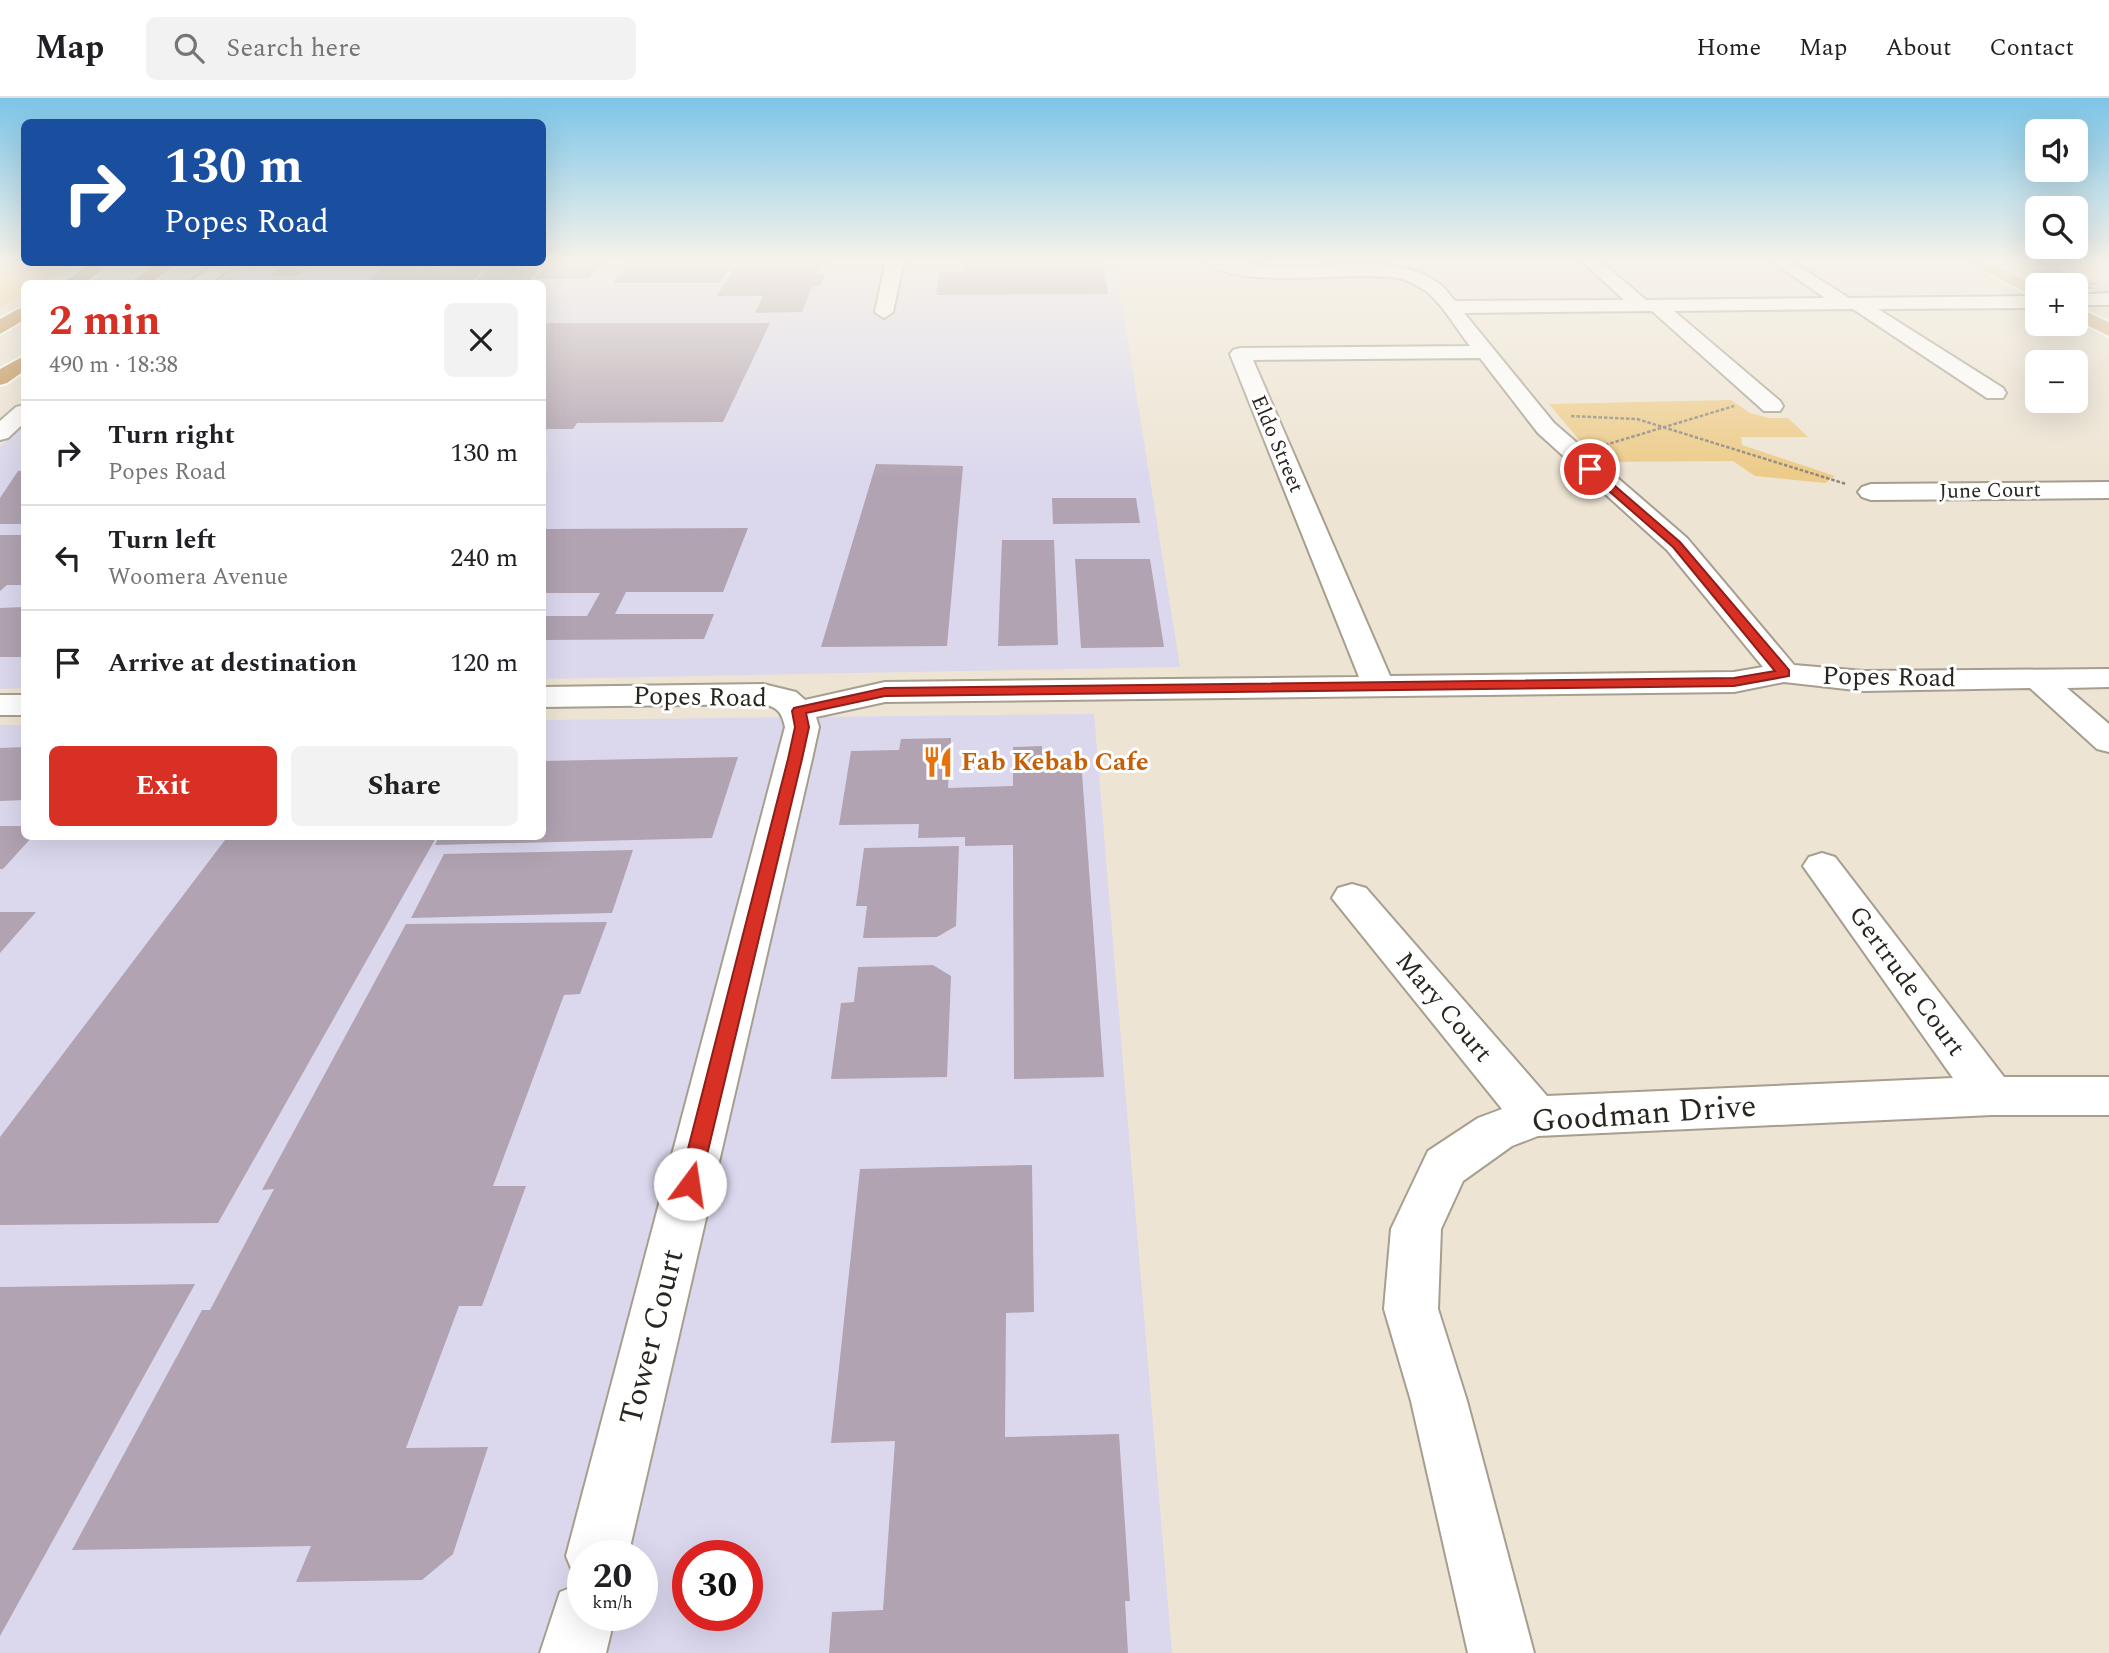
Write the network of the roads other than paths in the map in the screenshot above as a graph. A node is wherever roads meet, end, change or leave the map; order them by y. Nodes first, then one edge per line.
1 (1472, 333) edge
2 (1683, 333) edge
3 (1898, 333) edge
4 (1488, 352) junction
5 (21, 364) edge
6 (0, 379) edge
7 (1995, 393) dead end
8 (1766, 400) road end
9 (21, 415) edge
10 (0, 433) edge
11 (2109, 490) edge
12 (1871, 492) road end
13 (1784, 673) junction
14 (2109, 678) edge
15 (2038, 679) junction
16 (1378, 685) junction
17 (546, 697) edge
18 (0, 705) edge
19 (21, 705) edge
20 (799, 711) junction
21 (2109, 742) edge
22 (1822, 866) dead end
23 (1352, 898) dead end
24 (1992, 1096) junction
25 (2109, 1096) edge
26 (1536, 1116) junction
27 (601, 1540) edge
28 (579, 1631) edge
29 (573, 1653) edge
30 (1501, 1653) edge

1 - 4 street
2 - 8 street
3 - 7 street
4 - 13 street
4 - 16 street, Eldo Street
5 - 6 highway
9 - 10 street
11 - 12 street, June Court
13 - 15 street, Popes Road
13 - 16 street, Popes Road
14 - 15 street, Popes Road
15 - 21 street
16 - 20 street, Popes Road
17 - 20 street, Popes Road
18 - 19 street
20 - 27 street, Tower Court
22 - 24 street, Gertrude Court
23 - 26 street, Mary Court
24 - 25 street, Goodman Drive
24 - 26 street, Goodman Drive
26 - 30 street, Goodman Drive
28 - 29 street

